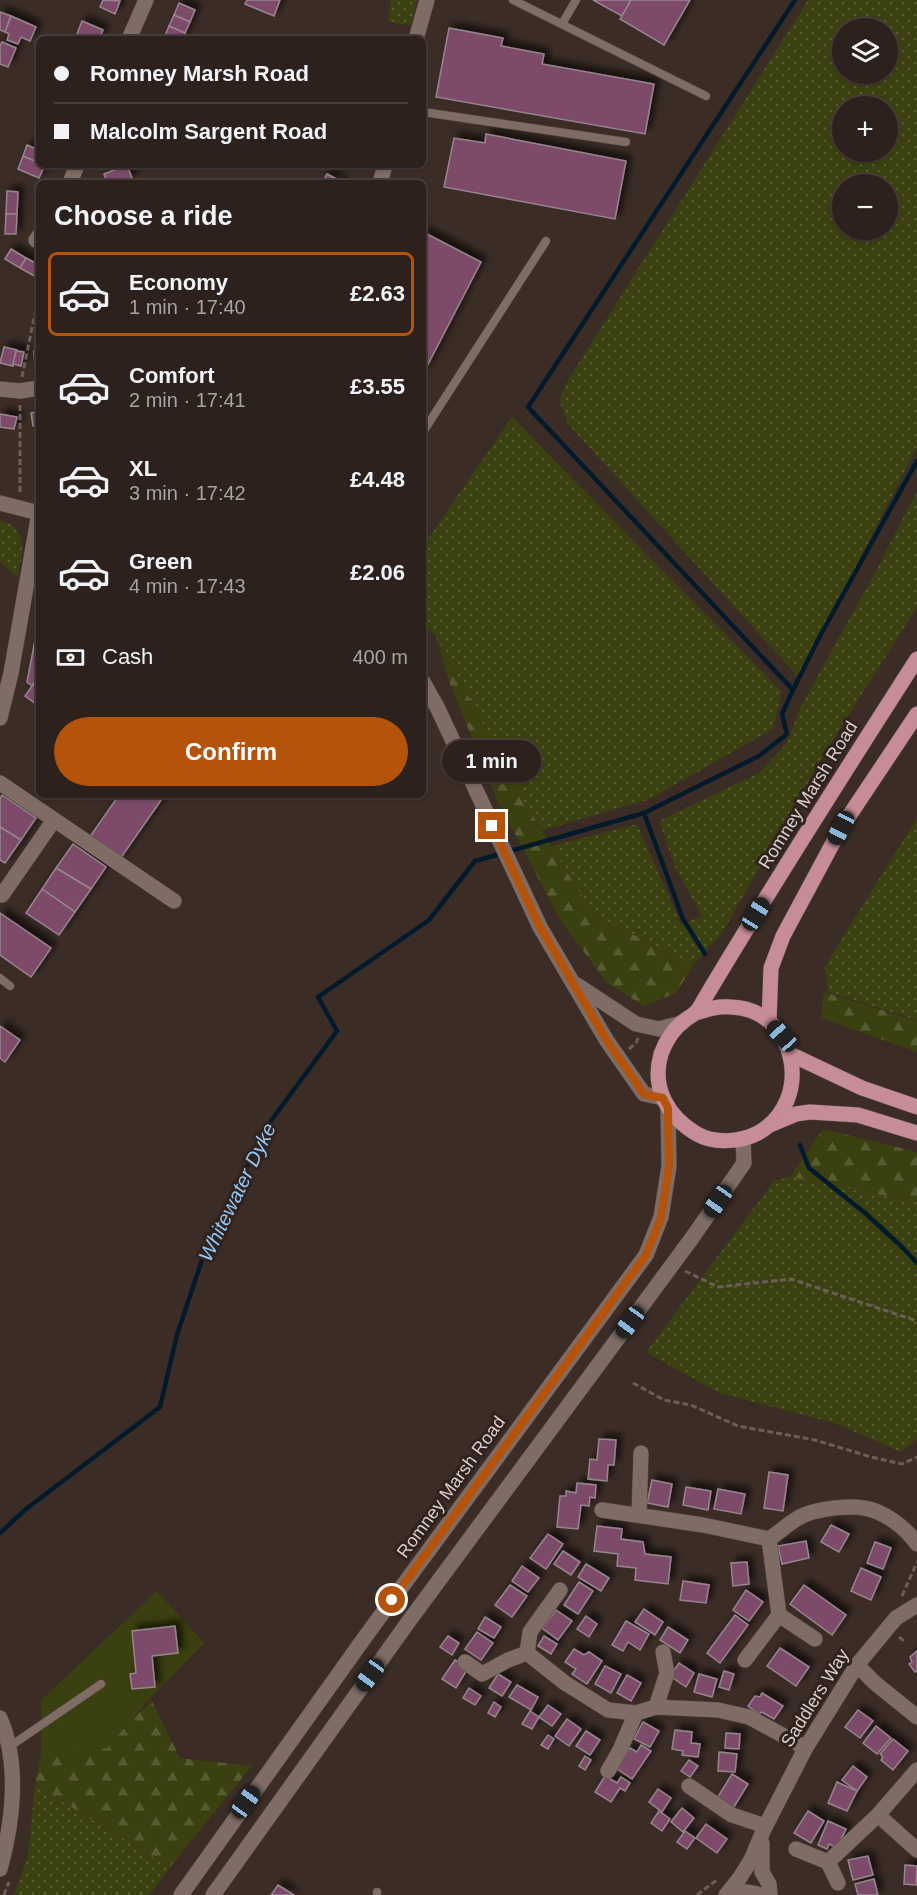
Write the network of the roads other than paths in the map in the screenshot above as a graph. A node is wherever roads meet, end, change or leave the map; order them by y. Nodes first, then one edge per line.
1 (146, 0) edge
2 (427, 0) edge
3 (513, 0) edge
4 (576, 0) edge
5 (562, 24) junction
6 (130, 36) edge
7 (417, 36) edge
8 (706, 96) dead end
9 (426, 112) edge
10 (626, 142) dead end
11 (546, 241) dead end
12 (36, 388) edge
13 (0, 389) edge
14 (426, 427) edge
15 (0, 503) edge
16 (36, 512) edge
17 (36, 546) edge
18 (32, 589) edge
19 (917, 659) edge
20 (426, 687) edge
21 (917, 714) edge
22 (0, 718) edge
23 (0, 783) edge
24 (54, 820) junction
25 (2, 895) dead end
26 (174, 900) dead end
27 (0, 978) edge
28 (572, 982) junction
29 (10, 986) dead end
30 (696, 1013) junction
31 (769, 1022) junction
32 (682, 1023) junction
33 (790, 1054) junction
34 (666, 1103) junction
35 (917, 1107) edge
36 (770, 1125) junction
37 (917, 1133) edge
38 (743, 1139) junction
39 (641, 1453) dead end
40 (602, 1510) dead end
41 (639, 1515) junction
42 (769, 1539) junction
43 (917, 1544) edge
44 (560, 1590) dead end
45 (917, 1605) edge
46 (779, 1615) junction
47 (815, 1639) dead end
48 (663, 1652) dead end
49 (527, 1653) junction
50 (745, 1660) dead end
51 (465, 1662) dead end
52 (857, 1665) junction
53 (101, 1684) dead end
54 (656, 1707) junction
55 (636, 1713) junction
56 (917, 1716) edge
57 (0, 1718) edge
58 (9, 1747) junction
59 (805, 1749) junction
60 (917, 1770) edge
61 (608, 1771) dead end
62 (689, 1786) dead end
63 (878, 1815) junction
64 (764, 1827) junction
65 (796, 1849) dead end
66 (917, 1850) edge
67 (828, 1862) junction
68 (0, 1869) edge
69 (838, 1883) dead end
70 (181, 1895) edge
71 (213, 1895) edge
72 (726, 1895) edge
73 (760, 1895) edge
74 (770, 1895) edge

1 - 6 street
2 - 7 street
3 - 5 lane
4 - 5 lane
5 - 8 lane
9 - 10 lane
11 - 14 lane
12 - 13 street
15 - 16 street
17 - 18 street
18 - 22 street
19 - 30 main road, Romney Marsh Road
20 - 28 street
21 - 31 main road
23 - 24 street
24 - 25 street
24 - 26 street
27 - 29 lane
28 - 32 street
28 - 34 street
30 - 31 main road
30 - 32 main road
31 - 33 main road
32 - 34 main road
33 - 35 main road
33 - 36 main road
34 - 38 main road
34 - 70 street, Romney Marsh Road
36 - 37 main road
36 - 38 main road
38 - 71 street
39 - 41 street
40 - 41 street
41 - 42 street
42 - 43 street
42 - 46 street
44 - 49 street
45 - 52 street, Saddlers Way
46 - 47 street
46 - 50 street
48 - 54 street
49 - 51 street
49 - 55 street
52 - 56 street
52 - 59 street, Saddlers Way
53 - 58 lane
54 - 55 street
54 - 59 street
55 - 61 street
57 - 58 street
58 - 68 street
59 - 64 street, Saddlers Way
60 - 63 street
62 - 64 street
63 - 66 street
63 - 67 street
64 - 72 street, Saddlers Way
64 - 74 street, Saddlers Way
65 - 67 street
67 - 69 street
72 - 73 street

